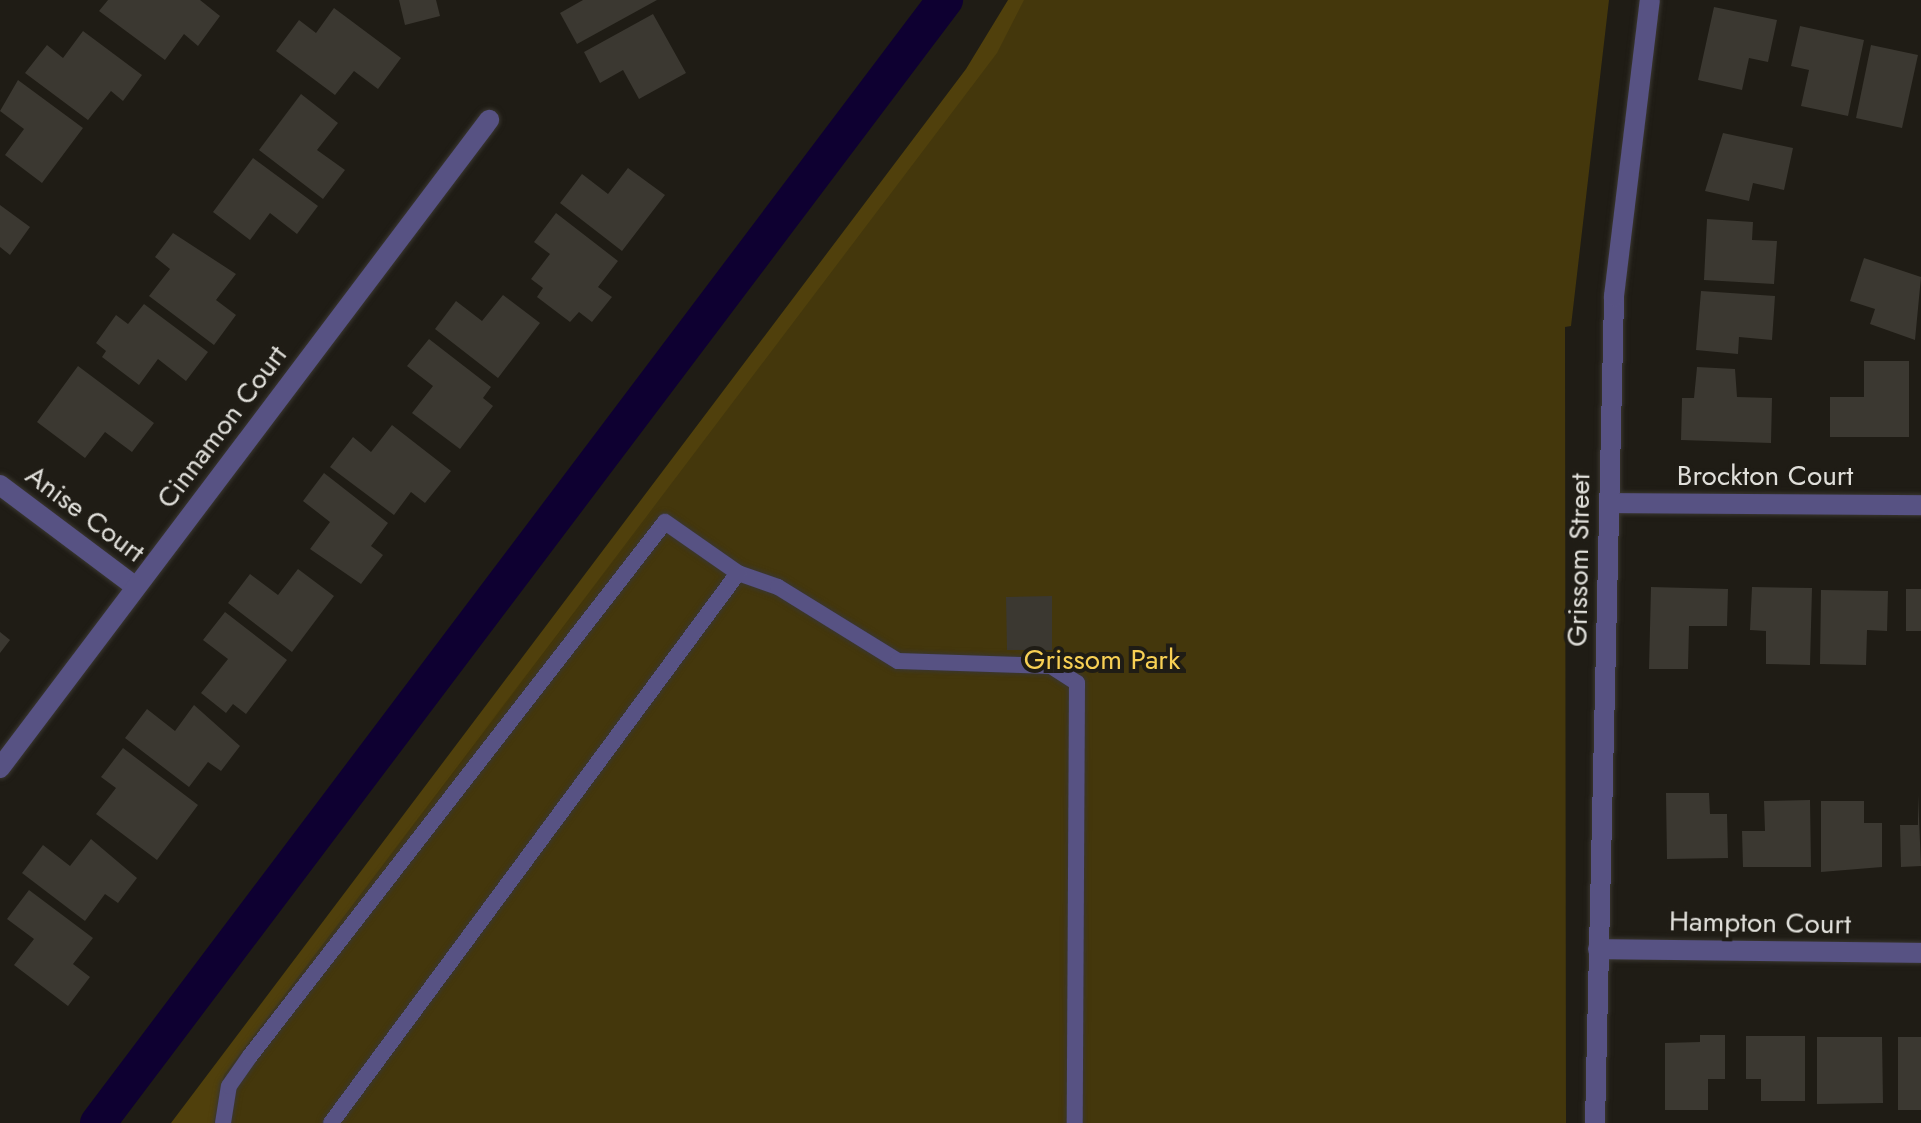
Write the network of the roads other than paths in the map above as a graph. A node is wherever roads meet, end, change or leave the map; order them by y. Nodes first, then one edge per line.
1 (1650, 0) edge
2 (489, 120) dead end
3 (0, 485) edge
4 (1609, 503) junction
5 (1921, 505) edge
6 (738, 573) junction
7 (136, 587) junction
8 (0, 768) edge
9 (1598, 949) junction
10 (1921, 953) edge
11 (223, 1123) edge
12 (331, 1123) edge
13 (1075, 1123) edge
14 (1595, 1123) edge

1 - 4 street, Grissom Street
2 - 7 street, Cinnamon Court
3 - 7 street, Anise Court
4 - 5 street, Brockton Court
4 - 9 street, Grissom Street
6 - 11 lane
6 - 12 lane
6 - 13 lane
7 - 8 street, Cinnamon Court
9 - 10 street, Hampton Court
9 - 14 street, Grissom Street

